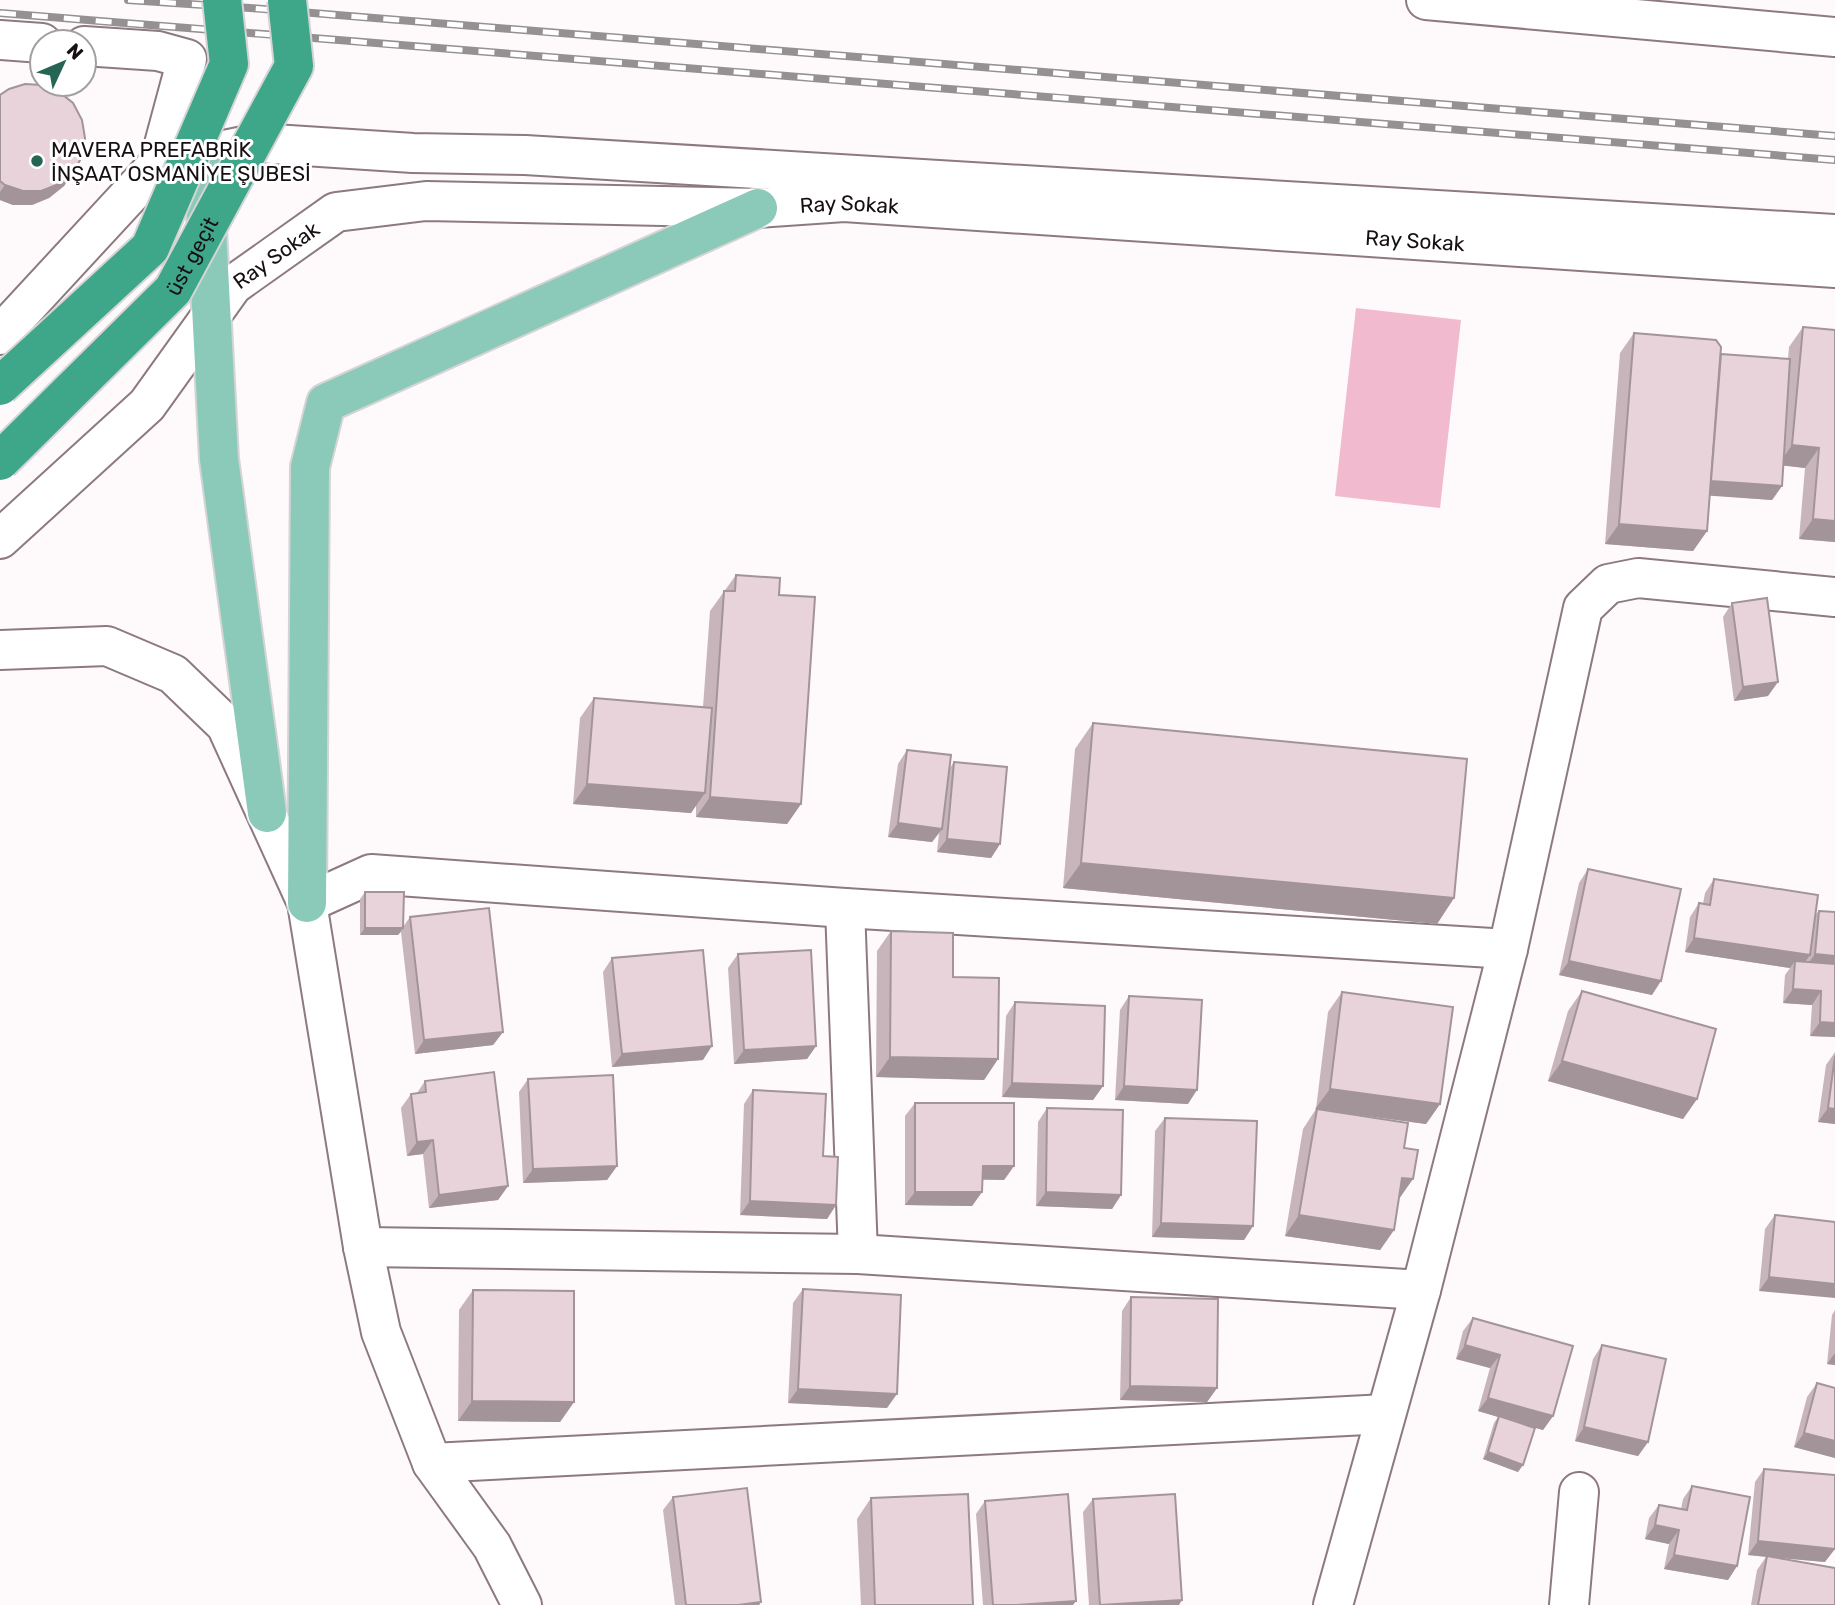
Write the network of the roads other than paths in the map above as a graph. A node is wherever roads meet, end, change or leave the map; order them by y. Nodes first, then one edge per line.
1 (222, 0) edge
2 (287, 0) edge
3 (1426, 0) edge
4 (1835, 37) edge
5 (0, 40) edge
6 (28, 42) edge
7 (98, 47) edge
8 (203, 154) junction
9 (159, 163) junction
10 (758, 208) junction
11 (1835, 234) edge
12 (1835, 268) edge
13 (212, 314) junction
14 (0, 335) edge
15 (0, 386) edge
16 (0, 461) edge
17 (0, 539) edge
18 (1835, 597) edge
19 (0, 650) edge
20 (267, 813) junction
21 (307, 903) junction
22 (845, 908) junction
23 (1508, 949) junction
24 (363, 1247) junction
25 (858, 1254) junction
26 (1421, 1290) junction
27 (1386, 1414) junction
28 (432, 1464) junction
29 (1579, 1492) dead end
30 (523, 1605) edge
31 (1333, 1605) edge
32 (1569, 1605) edge

1 - 15 highway, bridge
2 - 16 highway, üst geçit, bridge
3 - 4 street
5 - 6 street
7 - 9 street
8 - 9 street
8 - 11 street
8 - 13 main road
9 - 14 street
10 - 12 street, Ray Sokak
10 - 13 street, Ray Sokak
10 - 21 main road
13 - 17 street, Ray Sokak
13 - 20 main road
18 - 23 street
19 - 20 street
20 - 21 street
21 - 22 street
21 - 24 street
22 - 23 street
22 - 25 street
23 - 26 street
24 - 25 street
24 - 28 street
25 - 26 street
26 - 27 street
27 - 28 street
27 - 31 street
28 - 30 street
29 - 32 street

